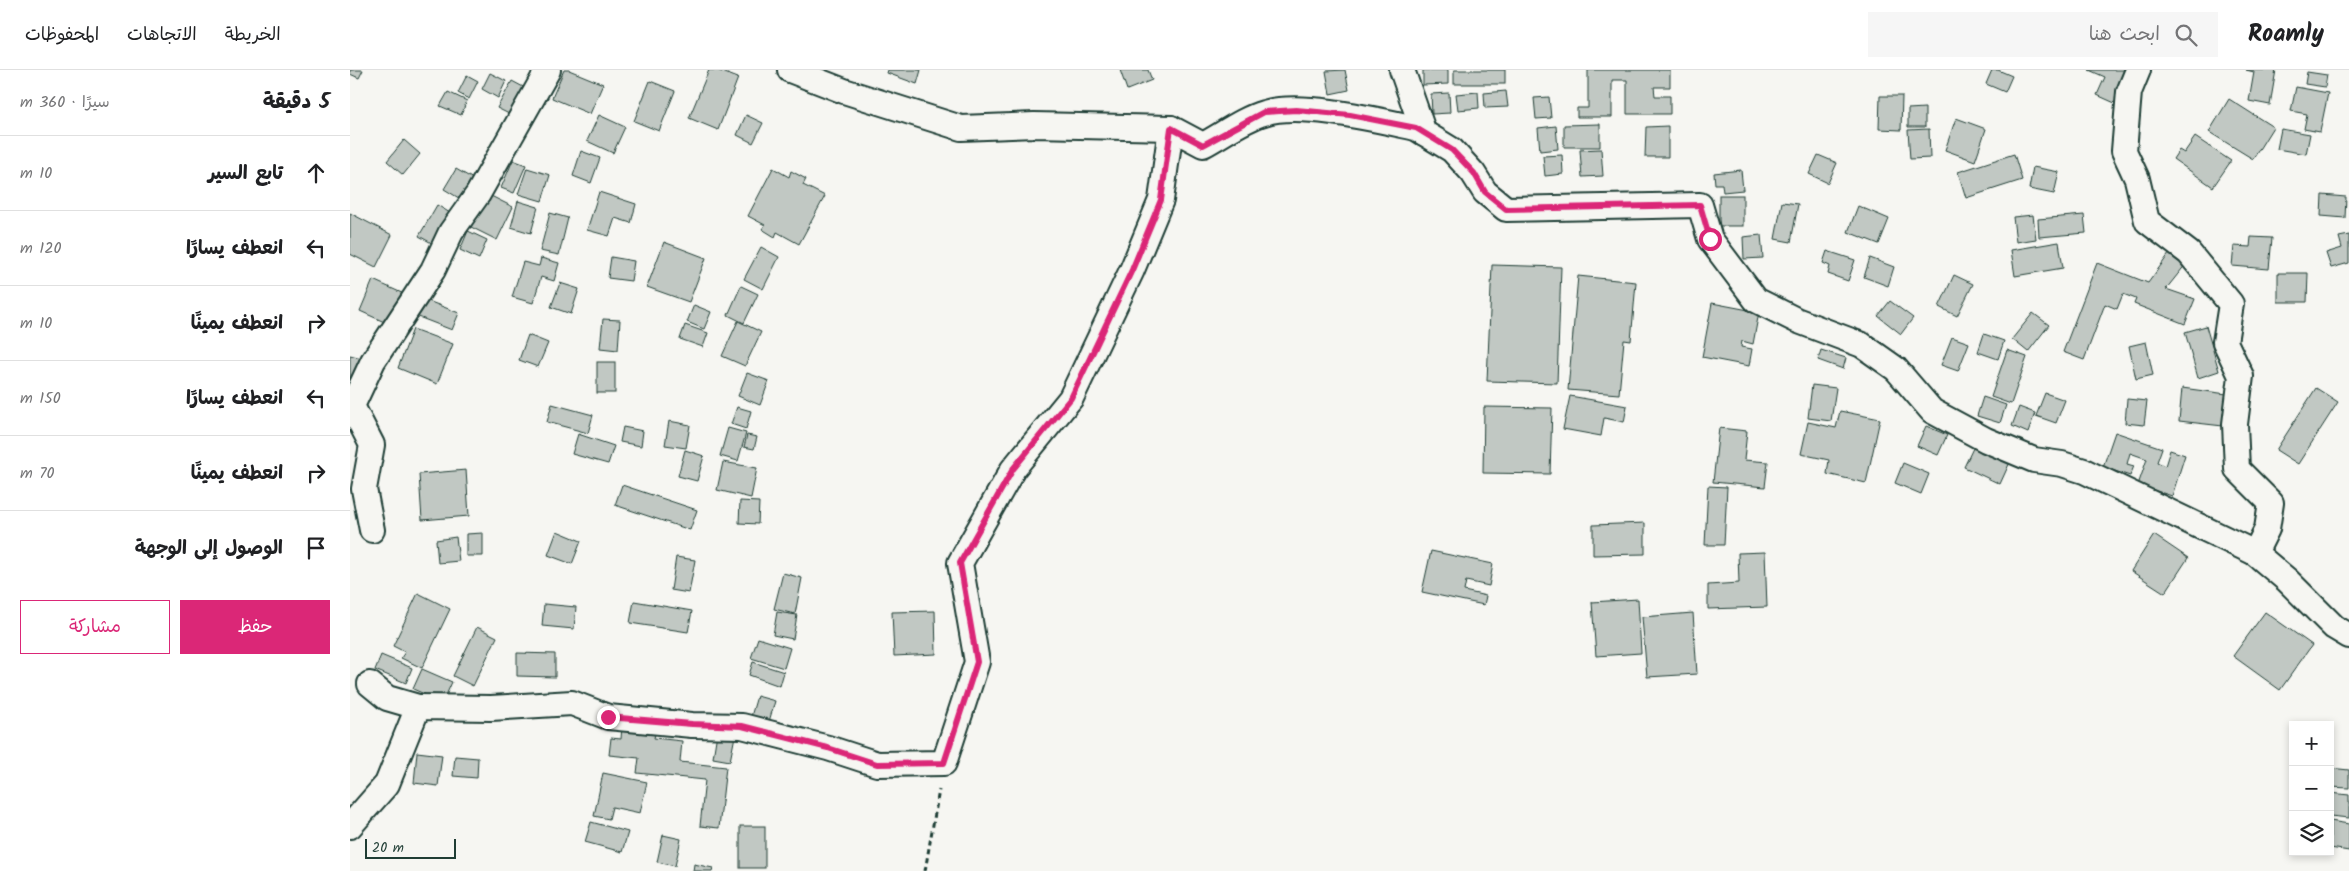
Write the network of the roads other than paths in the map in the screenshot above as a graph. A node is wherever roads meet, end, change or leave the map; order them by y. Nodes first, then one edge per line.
1 (548, 70) edge
2 (790, 70) edge
3 (1402, 70) edge
4 (2138, 70) edge
5 (1171, 128) junction
6 (1424, 133) junction
7 (372, 530) dead end
8 (2255, 553) junction
9 (2349, 636) edge
10 (370, 684) dead end
11 (418, 707) junction
12 (350, 826) edge

1 - 7 street
2 - 5 street
3 - 6 street
4 - 8 street
5 - 6 street
5 - 11 street
6 - 8 street
8 - 9 street
10 - 11 street
11 - 12 street

